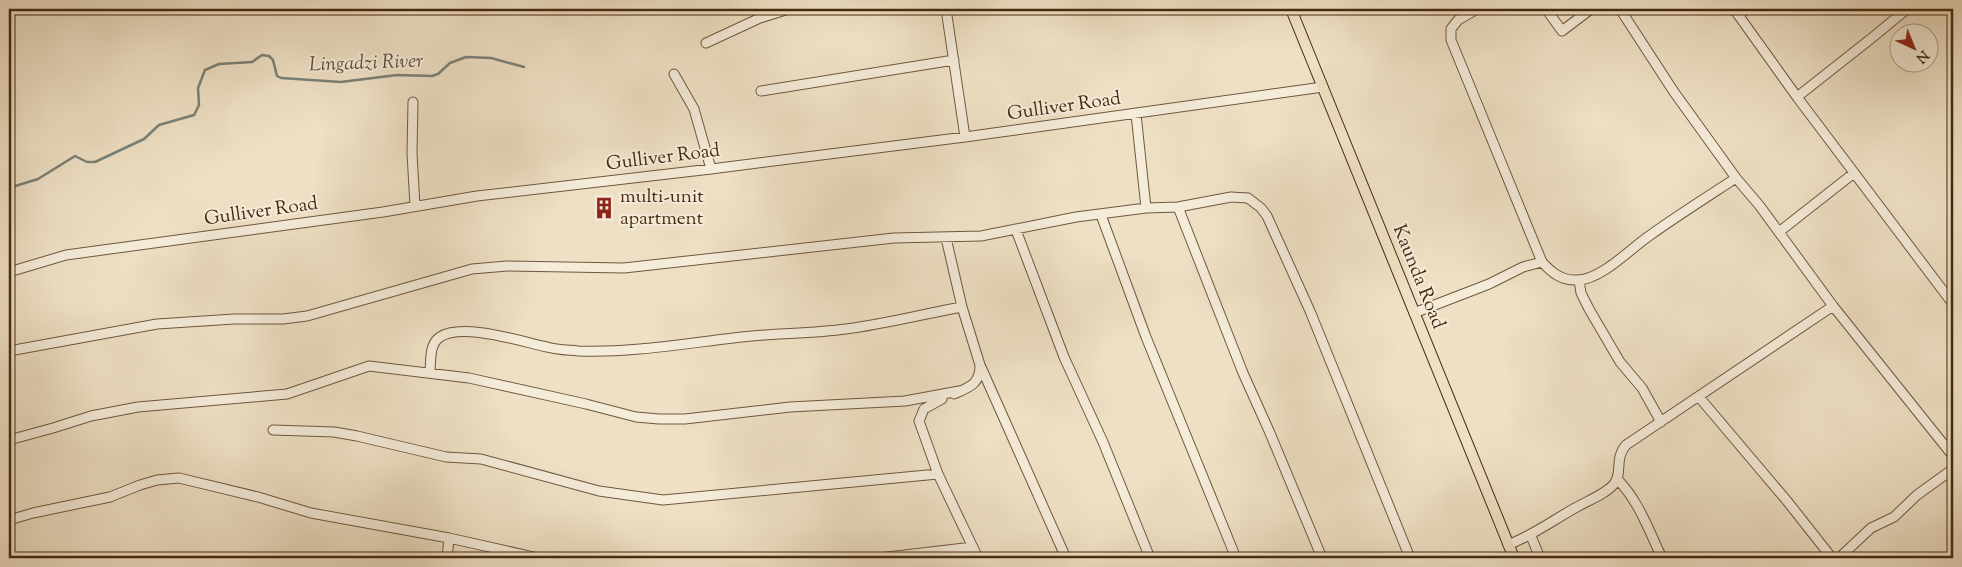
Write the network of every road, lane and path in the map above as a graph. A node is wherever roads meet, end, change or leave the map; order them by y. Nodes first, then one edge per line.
1 (790, 9) edge
2 (946, 9) edge
3 (1291, 9) edge
4 (1477, 9) edge
5 (1546, 9) edge
6 (1591, 9) edge
7 (1620, 9) edge
8 (1747, 9) edge
9 (1907, 9) edge
10 (1736, 12) edge
11 (706, 43) dead end
12 (954, 60) junction
13 (674, 74) dead end
14 (1323, 87) junction
15 (761, 91) dead end
16 (1797, 97) junction
17 (413, 102) dead end
18 (1136, 114) junction
19 (965, 137) junction
20 (711, 169) junction
21 (1854, 173) junction
22 (1736, 178) junction
23 (415, 206) junction
24 (1178, 207) junction
25 (1146, 208) junction
26 (1101, 215) junction
27 (1016, 230) junction
28 (1779, 232) junction
29 (946, 238) junction
30 (1542, 262) junction
31 (9, 272) edge
32 (1579, 280) junction
33 (1953, 304) edge
34 (1833, 306) junction
35 (962, 307) junction
36 (1414, 313) junction
37 (9, 351) edge
38 (980, 365) junction
39 (430, 372) junction
40 (959, 391) junction
41 (1699, 396) junction
42 (1661, 422) junction
43 (273, 430) dead end
44 (9, 440) edge
45 (1953, 456) edge
46 (1953, 469) edge
47 (938, 474) junction
48 (1617, 479) junction
49 (9, 520) edge
50 (1531, 536) junction
51 (449, 538) junction
52 (1508, 545) junction
53 (973, 547) junction
54 (447, 558) edge
55 (538, 558) edge
56 (879, 558) edge
57 (978, 558) edge
58 (1066, 558) edge
59 (1150, 558) edge
60 (1236, 558) edge
61 (1322, 558) edge
62 (1410, 558) edge
63 (1514, 558) edge
64 (1540, 558) edge
65 (1662, 558) edge
66 (1832, 558) edge
67 (1839, 558) edge

1 - 11 street
2 - 12 street
3 - 14 main road, Kaunda Road
4 - 30 street
5 - 6 street
7 - 22 street
8 - 10 street
9 - 16 street
10 - 16 street
12 - 15 street
12 - 19 street
13 - 20 street
14 - 18 street, Gulliver Road
14 - 36 main road, Kaunda Road
16 - 21 street
17 - 23 street
18 - 19 street, Gulliver Road
18 - 25 street
19 - 20 street, Gulliver Road
20 - 23 street, Gulliver Road
21 - 28 street
21 - 33 street
22 - 28 street
22 - 32 street
23 - 31 street, Gulliver Road
24 - 25 street
24 - 61 street
24 - 62 street
25 - 26 street
26 - 27 street
26 - 60 street
27 - 29 street
27 - 59 street
28 - 34 street
29 - 35 street
29 - 37 street
30 - 32 street
30 - 36 street
32 - 42 street
34 - 41 street
34 - 45 street
35 - 38 street
35 - 39 street
36 - 52 main road, Kaunda Road
38 - 40 street
38 - 58 street
39 - 40 street
39 - 44 street
40 - 47 street
41 - 42 street
41 - 66 street
42 - 48 street
43 - 47 street
46 - 67 street
47 - 53 street
48 - 50 street
48 - 65 street
49 - 51 street
50 - 52 street
50 - 64 street
51 - 54 street
51 - 55 street
52 - 63 main road, Kaunda Road
53 - 56 street
53 - 57 street

